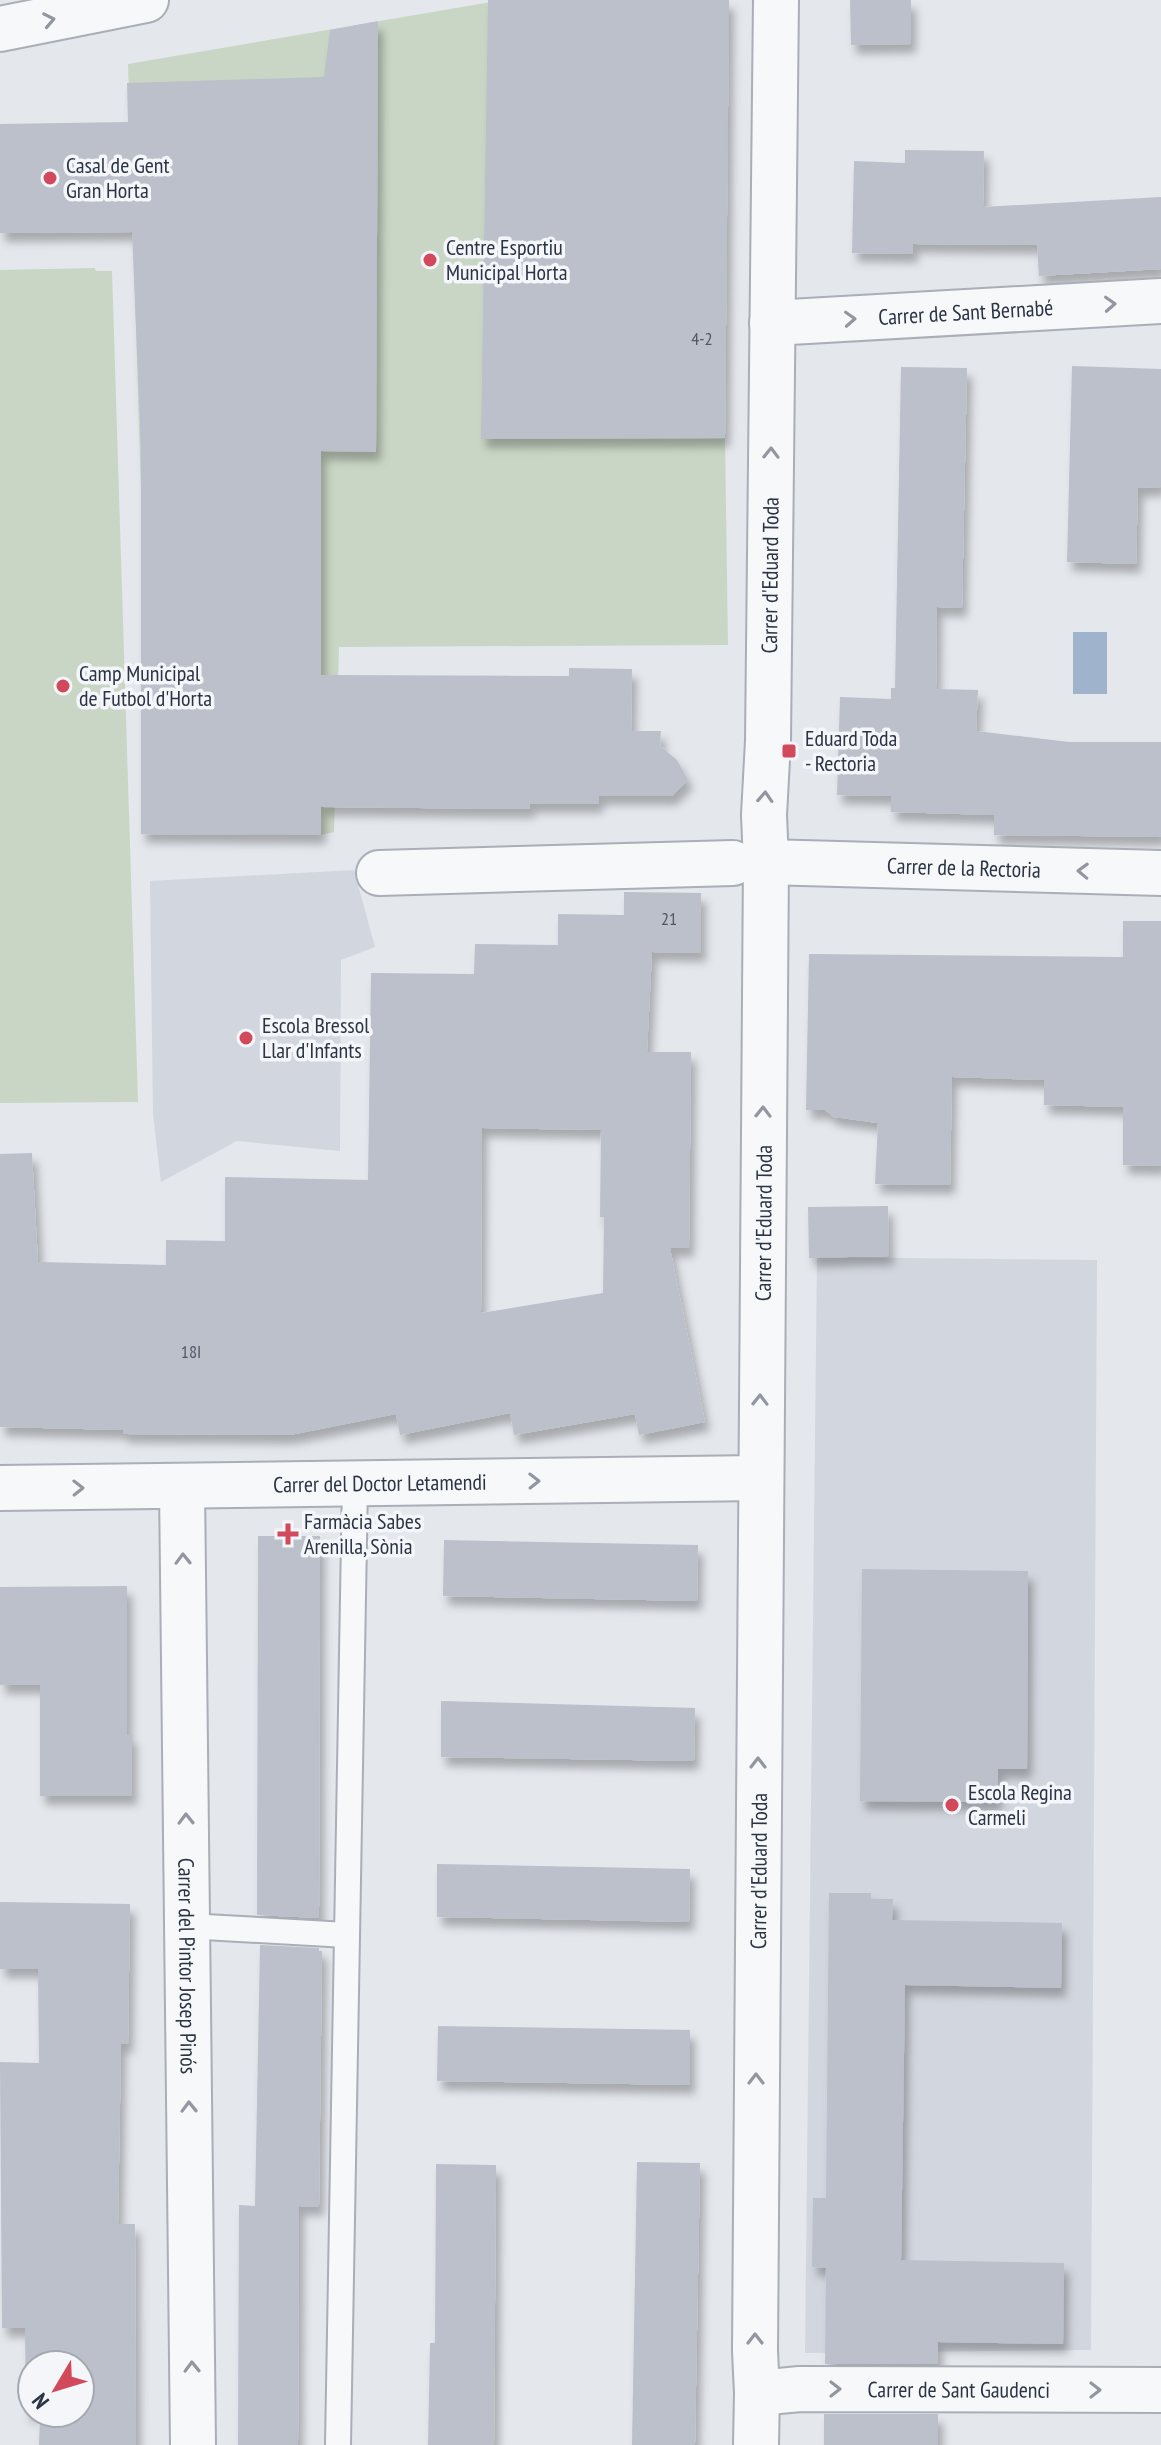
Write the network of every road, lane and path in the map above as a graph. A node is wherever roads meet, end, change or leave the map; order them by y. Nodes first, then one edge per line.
1 (146, 0) edge
2 (776, 0) edge
3 (98, 5) edge
4 (0, 29) edge
5 (1161, 301) edge
6 (772, 323) junction
7 (750, 862) junction
8 (379, 873) dead end
9 (1161, 873) edge
10 (760, 1478) junction
11 (355, 1484) junction
12 (182, 1486) junction
13 (0, 1488) edge
14 (187, 1926) junction
15 (347, 1935) junction
16 (1161, 2390) edge
17 (757, 2393) junction
18 (193, 2445) edge
19 (338, 2445) edge
20 (756, 2445) edge

1 - 3 street
2 - 6 street, Carrer d'Eduard Toda
4 -> 3 street
6 -> 5 street, Carrer de Sant Bernabé
7 -> 6 street, Carrer d'Eduard Toda
7 - 8 street, Carrer de la Rectoria
9 -> 7 street, Carrer de la Rectoria
10 -> 7 street, Carrer d'Eduard Toda
11 -> 10 street, Carrer del Doctor Letamendi
17 -> 10 street, Carrer d'Eduard Toda
11 - 12 street, Carrer del Doctor Letamendi
11 - 15 lane
13 -> 12 street, Carrer del Doctor Letamendi
14 -> 12 street, Carrer del Pintor Josep Pinós
14 - 15 lane
18 -> 14 street, Carrer del Pintor Josep Pinós
15 - 19 lane
17 -> 16 street, Carrer de Sant Gaudenci
17 - 20 street, Carrer d'Eduard Toda

